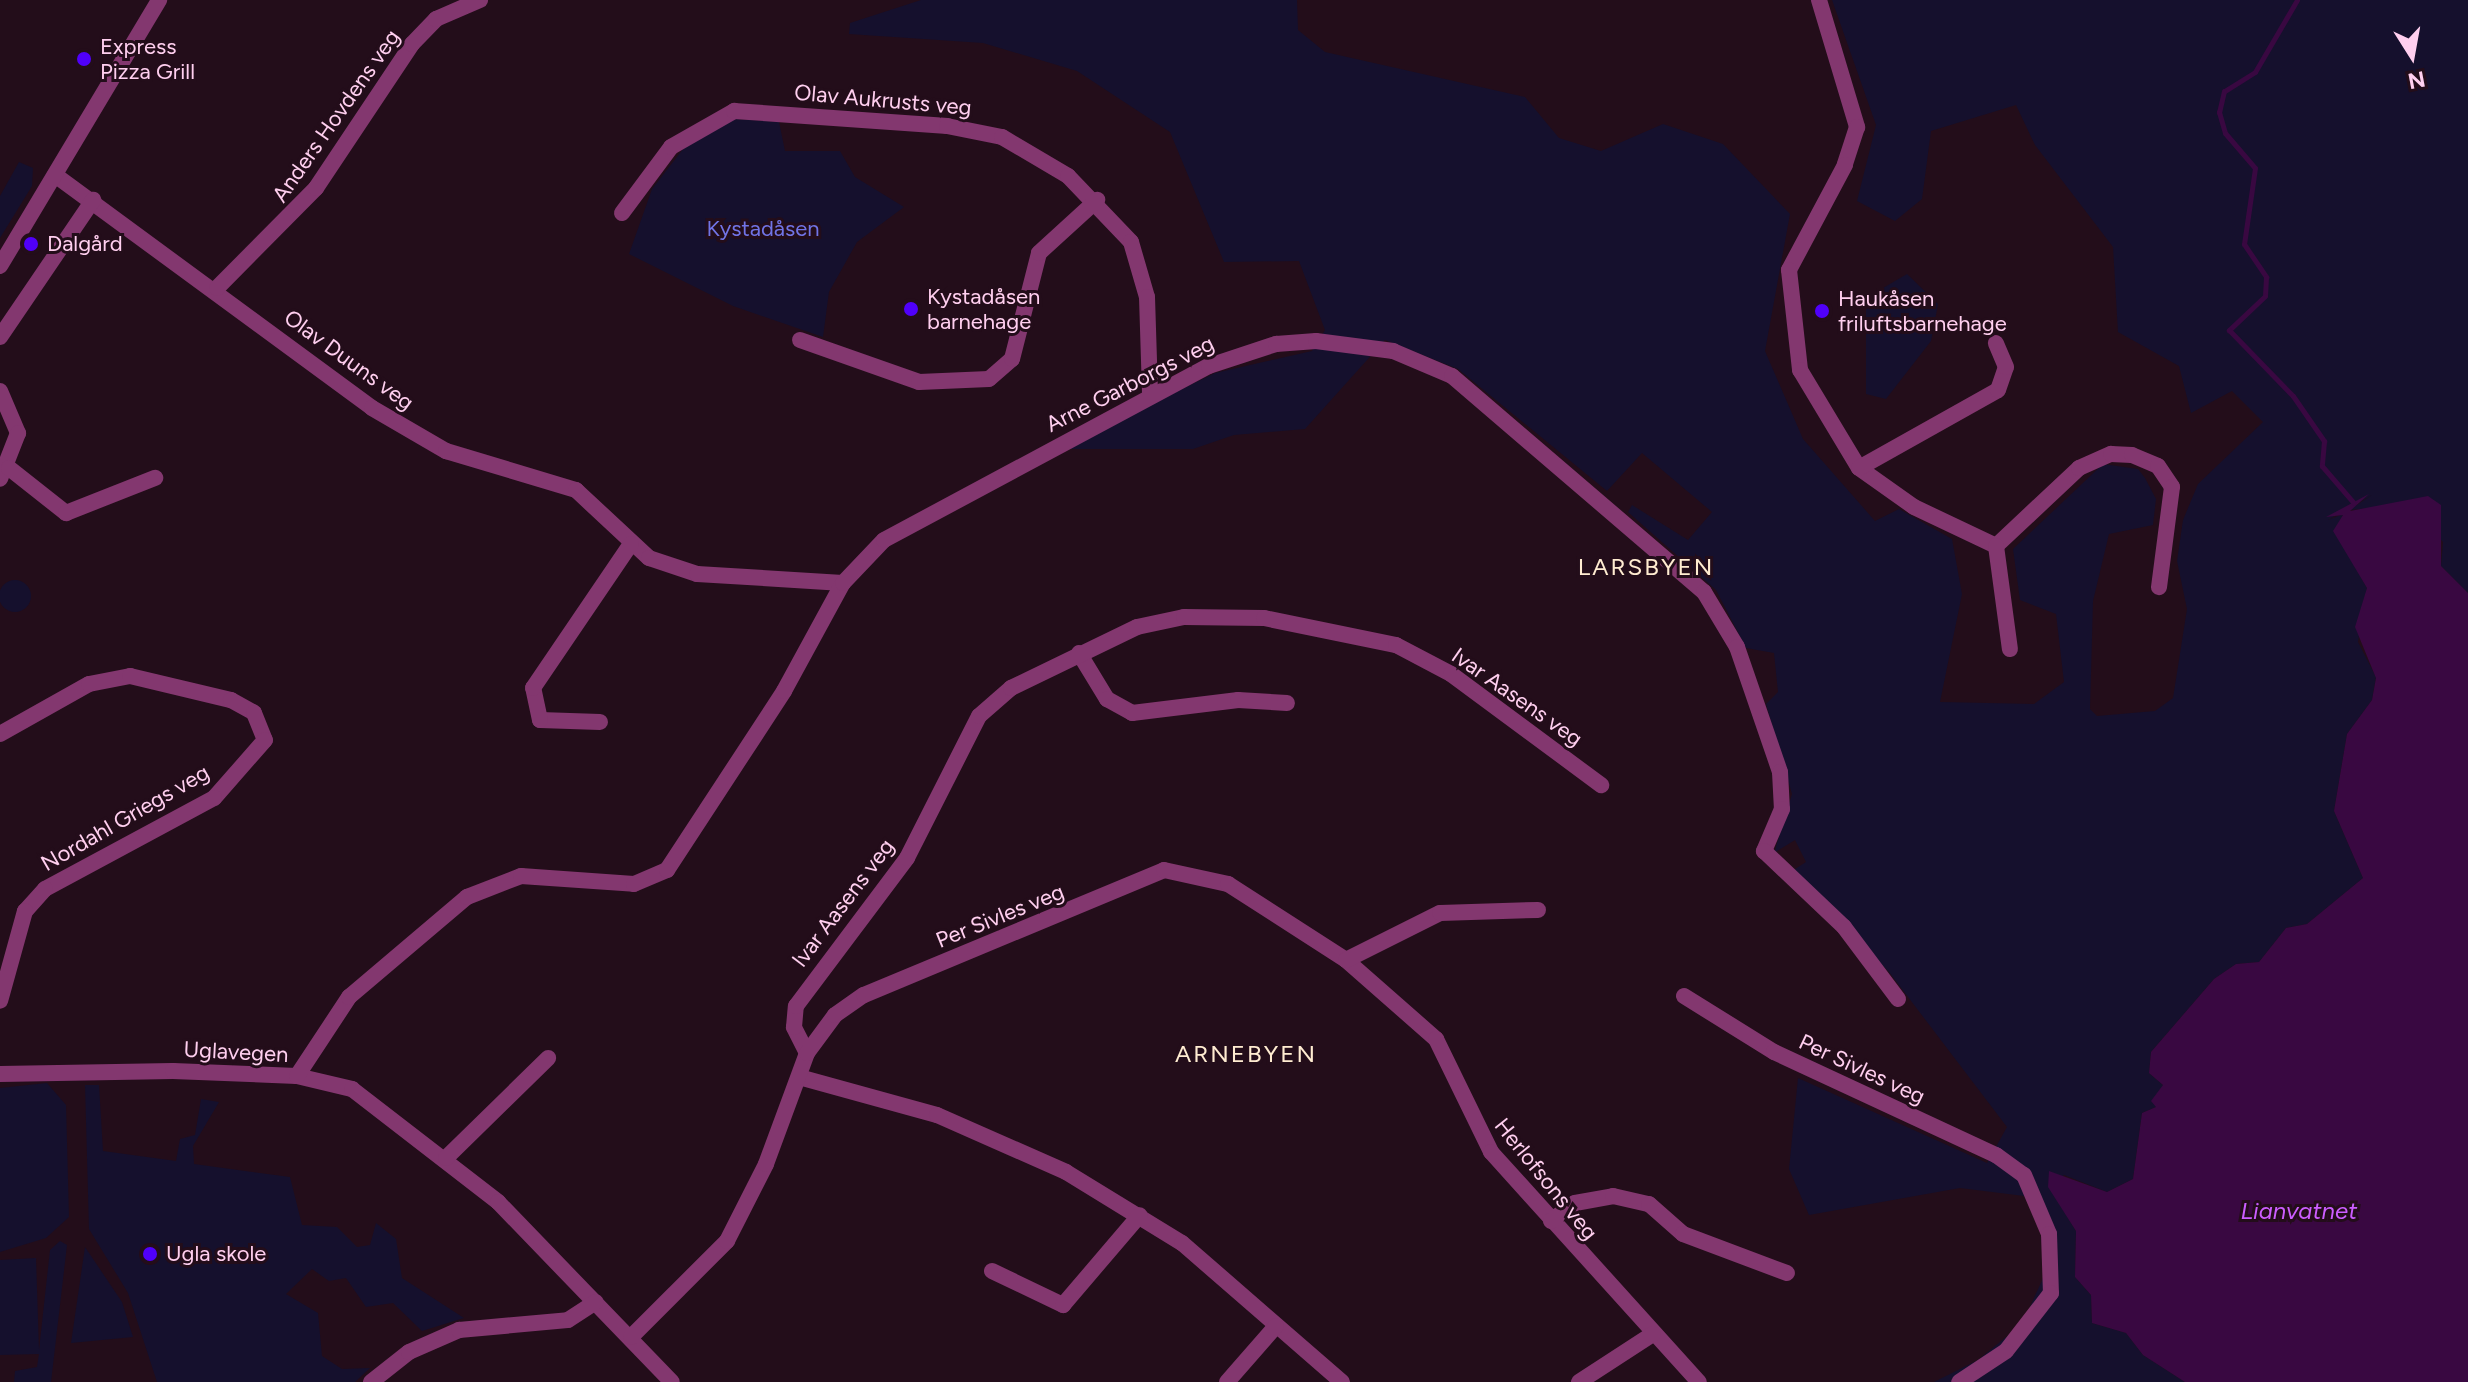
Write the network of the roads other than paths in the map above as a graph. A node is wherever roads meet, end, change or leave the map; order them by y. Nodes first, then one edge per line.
1 (159, 0) edge
2 (480, 0) edge
3 (1819, 0) edge
4 (457, 2) edge
5 (55, 175) junction
6 (93, 200) junction
7 (1097, 200) junction
8 (622, 213) dead end
9 (0, 266) edge
10 (217, 288) junction
11 (0, 337) edge
12 (800, 340) dead end
13 (1996, 343) dead end
14 (0, 391) edge
15 (1150, 395) junction
16 (1859, 468) junction
17 (4, 474) edge
18 (155, 478) dead end
19 (631, 544) junction
20 (1996, 546) junction
21 (843, 583) junction
22 (2159, 587) dead end
23 (2010, 649) dead end
24 (1079, 653) junction
25 (1287, 703) dead end
26 (600, 722) dead end
27 (0, 734) edge
28 (1601, 785) dead end
29 (1538, 910) dead end
30 (1346, 960) junction
31 (1684, 996) dead end
32 (1898, 999) dead end
33 (0, 1001) edge
34 (807, 1053) junction
35 (548, 1058) dead end
36 (0, 1074) edge
37 (297, 1076) junction
38 (799, 1077) junction
39 (446, 1158) junction
40 (1140, 1215) junction
41 (1551, 1221) junction
42 (992, 1271) dead end
43 (1787, 1273) dead end
44 (596, 1302) junction
45 (1276, 1326) junction
46 (1653, 1334) junction
47 (631, 1337) junction
48 (665, 1379) edge
49 (371, 1382) edge
50 (1227, 1382) edge
51 (1342, 1382) edge
52 (1579, 1382) edge
53 (1699, 1382) edge
54 (1959, 1382) edge

1 - 5 street
2 - 4 street, Anders Hovdens veg
3 - 16 street
4 - 10 street, Anders Hovdens veg
5 - 6 street, Olav Duuns veg
5 - 9 street
6 - 10 street, Olav Duuns veg
6 - 11 street
7 - 8 street, Olav Aukrusts veg
7 - 12 street
7 - 15 street, Olav Aukrusts veg
10 - 19 street, Olav Duuns veg
13 - 16 street
14 - 17 street
15 - 21 street, Arne Garborgs veg
15 - 32 street, Arne Garborgs veg
16 - 20 street
17 - 18 street
19 - 21 street, Olav Duuns veg
19 - 26 street
20 - 22 street
20 - 23 street
21 - 37 street, Arne Garborgs veg
24 - 25 street
24 - 28 street, Ivar Aasens veg
24 - 34 street, Ivar Aasens veg
27 - 33 street, Nordahl Griegs veg
29 - 30 street
30 - 34 street, Per Sivles veg
30 - 41 street, Herlofsons veg
31 - 54 street, Per Sivles veg
34 - 38 street, Per Sivles veg
35 - 39 street
36 - 37 street, Uglavegen
37 - 39 street, Uglavegen
38 - 40 street
38 - 47 street, Per Sivles veg
39 - 44 street, Uglavegen
40 - 42 street
40 - 45 street
41 - 43 street
41 - 46 street, Herlofsons veg
44 - 47 street, Uglavegen
44 - 49 street
45 - 50 street
45 - 51 street
46 - 52 street
46 - 53 street, Herlofsons veg
47 - 48 street, Uglavegen

